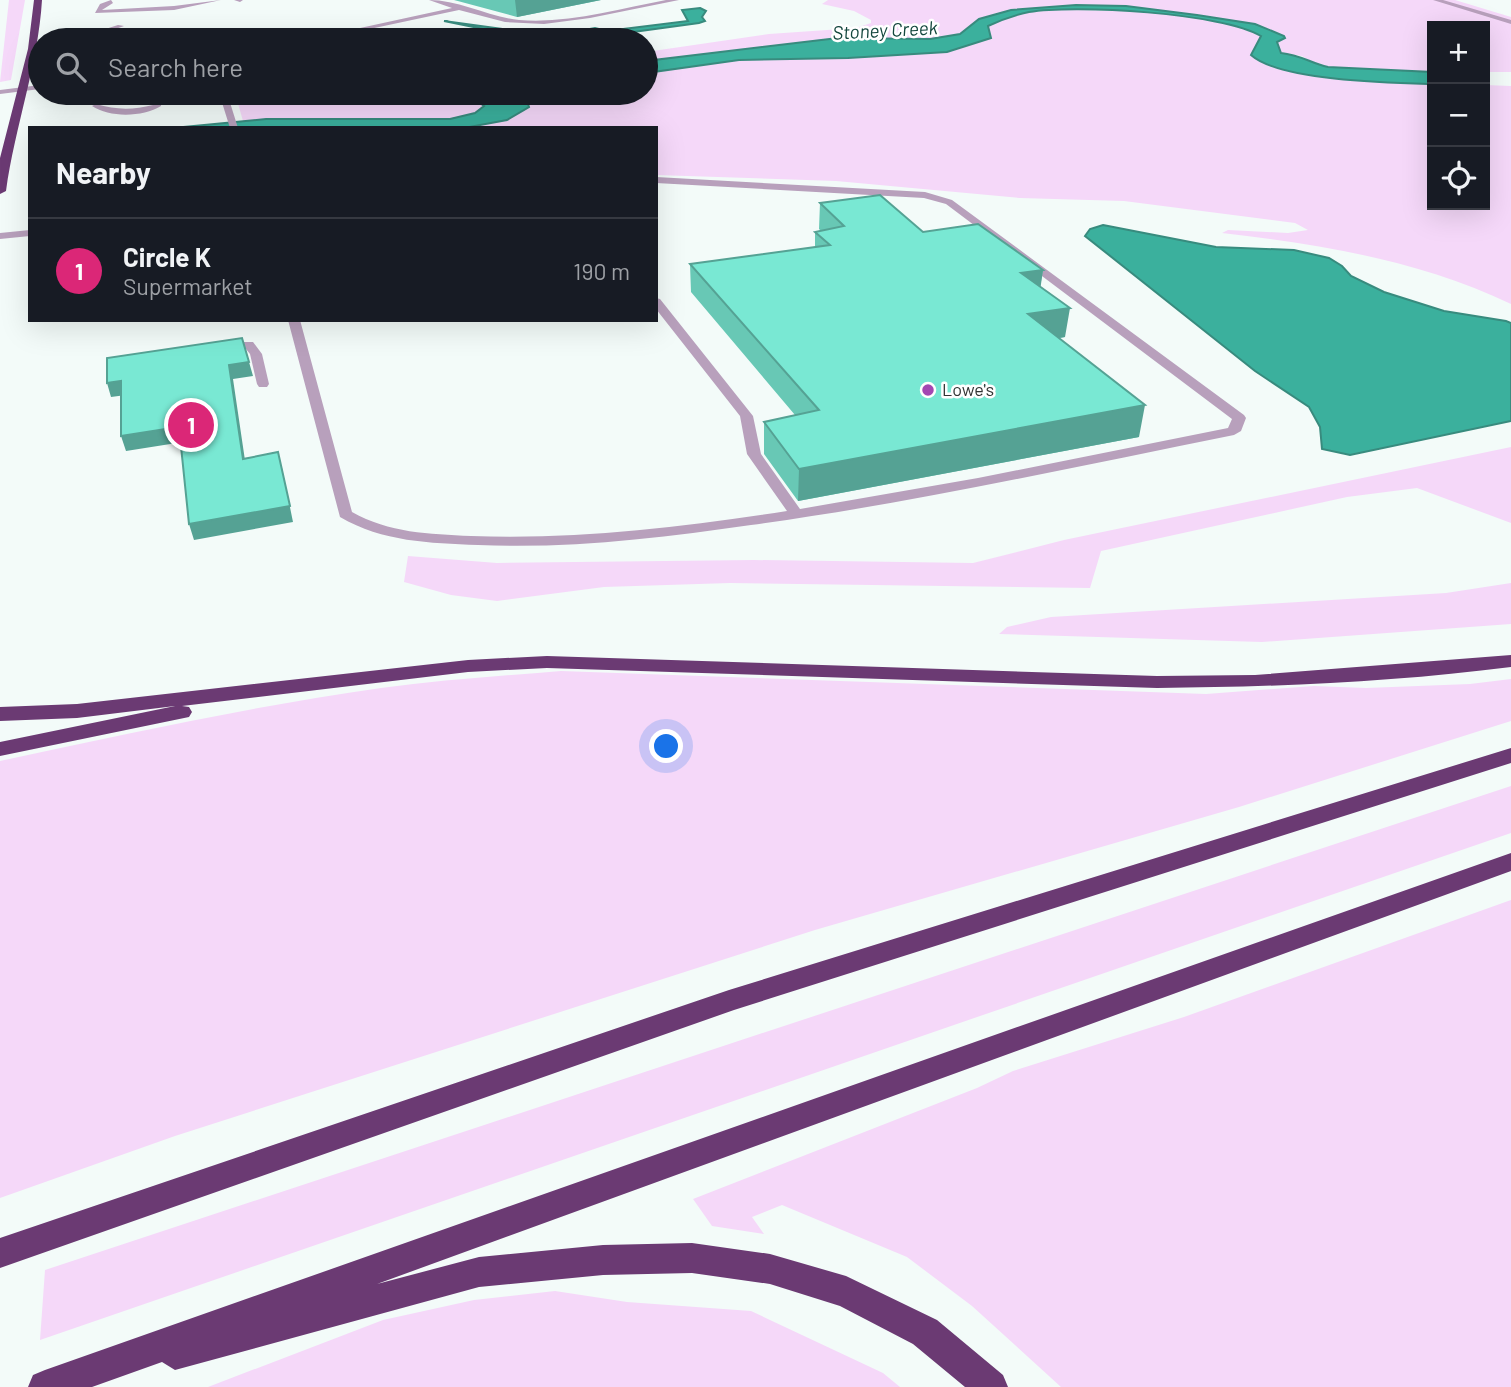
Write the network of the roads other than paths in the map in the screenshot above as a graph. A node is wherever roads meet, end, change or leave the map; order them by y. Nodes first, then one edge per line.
1 (38, 0) edge
2 (218, 0) edge
3 (432, 0) edge
4 (677, 0) edge
5 (1436, 0) edge
6 (1457, 0) edge
7 (116, 1) edge
8 (203, 1) edge
9 (463, 7) junction
10 (1511, 16) edge
11 (1511, 22) edge
12 (120, 26) dead end
13 (37, 28) edge
14 (113, 28) edge
15 (365, 28) edge
16 (28, 74) edge
17 (25, 89) junction
18 (28, 89) edge
19 (0, 92) edge
20 (157, 105) edge
21 (227, 105) edge
22 (96, 106) dead end
23 (233, 124) edge
24 (658, 180) edge
25 (0, 191) edge
26 (28, 233) edge
27 (0, 236) edge
28 (658, 304) edge
29 (295, 322) edge
30 (205, 348) edge
31 (263, 384) dead end
32 (797, 515) junction
33 (1511, 660) edge
34 (310, 686) junction
35 (0, 715) edge
36 (0, 749) edge
37 (1511, 755) edge
38 (1511, 862) edge
39 (0, 1253) edge
40 (47, 1387) edge
41 (991, 1387) edge

1 - 13 highway
2 - 8 street
3 - 9 street
4 - 9 street
5 - 11 street
6 - 10 street
7 - 8 street
9 - 15 street
12 - 14 street
16 - 17 highway
17 - 18 street
17 - 19 street
17 - 25 highway
20 - 22 street
21 - 23 street
24 - 32 street
26 - 27 street
28 - 32 street
29 - 32 street
30 - 31 street
33 - 34 highway
34 - 35 highway
34 - 36 highway
37 - 39 highway
38 - 40 highway
40 - 41 highway

